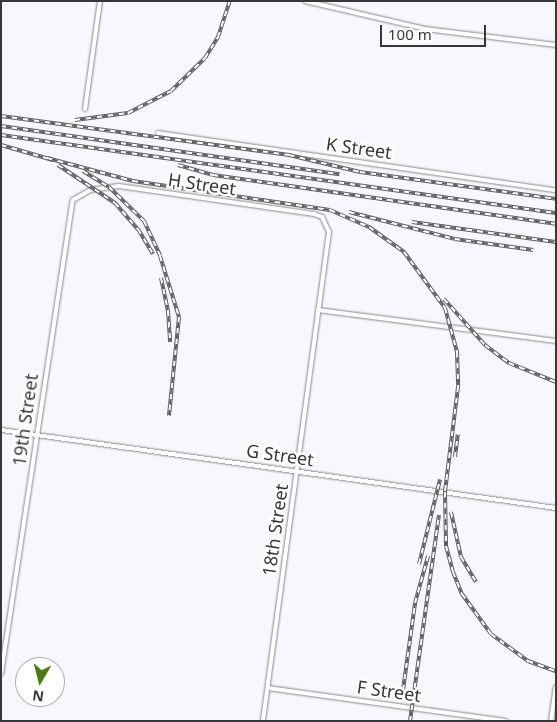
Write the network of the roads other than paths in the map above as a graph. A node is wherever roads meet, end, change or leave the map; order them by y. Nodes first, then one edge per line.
1 (100, 1) edge
2 (305, 1) edge
3 (556, 45) edge
4 (84, 109) dead end
5 (158, 133) dead end
6 (556, 190) edge
7 (73, 200) joint
8 (327, 224) joint
9 (318, 310) junction
10 (556, 341) edge
11 (1, 430) edge
12 (36, 436) junction
13 (296, 471) junction
14 (556, 508) edge
15 (2, 670) edge
16 (1, 674) edge
17 (556, 687) edge
18 (268, 688) junction
19 (263, 721) edge
20 (506, 721) edge
21 (551, 721) edge

1 - 4 lane
2 - 3 lane
5 - 6 lane, K Street
7 - 8 lane, H Street
7 - 12 lane, 19th Street
8 - 9 lane, 18th Street
9 - 10 lane
9 - 13 lane, 18th Street
11 - 12 lane, G Street
12 - 13 lane, G Street
12 - 15 lane, 19th Street
13 - 14 lane, G Street
13 - 18 lane, 18th Street
15 - 16 lane, 19th Street
17 - 21 lane
18 - 19 lane, 18th Street
18 - 20 lane, F Street

